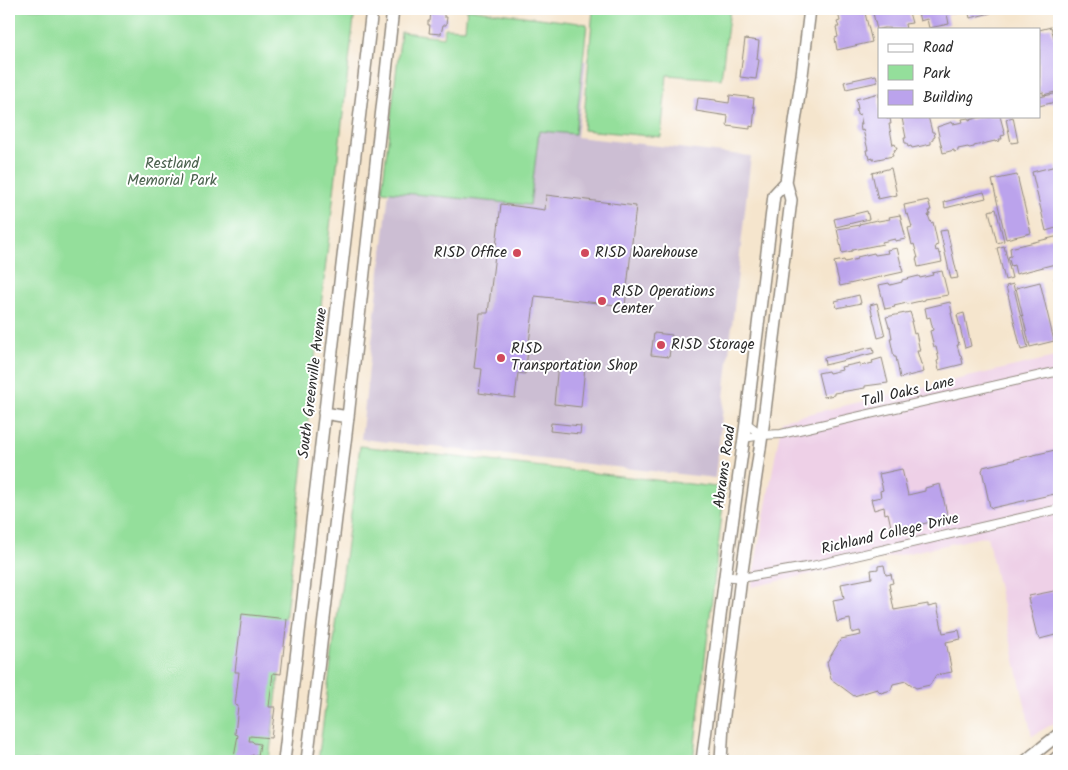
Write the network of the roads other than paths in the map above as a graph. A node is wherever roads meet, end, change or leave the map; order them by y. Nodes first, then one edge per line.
1 (372, 9) edge
2 (393, 9) edge
3 (810, 9) edge
4 (786, 182) junction
5 (350, 194) junction
6 (373, 197) junction
7 (1059, 371) edge
8 (324, 412) junction
9 (348, 416) junction
10 (746, 423) junction
11 (762, 435) junction
12 (744, 438) junction
13 (1059, 509) edge
14 (725, 576) junction
15 (741, 578) junction
16 (707, 721) junction
17 (723, 723) junction
18 (1059, 734) edge
19 (1059, 756) edge
20 (284, 761) edge
21 (307, 761) edge
22 (702, 761) edge
23 (721, 761) edge
24 (1026, 761) edge
25 (1053, 761) edge

1 - 5 main road, South Greenville Avenue
2 - 6 main road
3 - 4 main road, Abrams Road
4 - 10 main road, Abrams Road
4 - 11 main road, Abrams Road
5 - 6 main road
5 - 8 main road, South Greenville Avenue
6 - 9 main road
7 - 11 street, Tall Oaks Lane
8 - 9 main road
8 - 20 main road, South Greenville Avenue
9 - 21 main road
10 - 11 street
10 - 12 main road, Abrams Road
11 - 12 street, Tall Oaks Lane
11 - 15 main road, Abrams Road
12 - 14 main road, Abrams Road
13 - 15 street, Richland College Drive
14 - 15 street, Richland College Drive
14 - 16 main road, Abrams Road
15 - 17 main road, Abrams Road
16 - 17 main road
16 - 22 main road, Abrams Road
17 - 23 main road, Abrams Road
18 - 24 main road
19 - 25 main road

